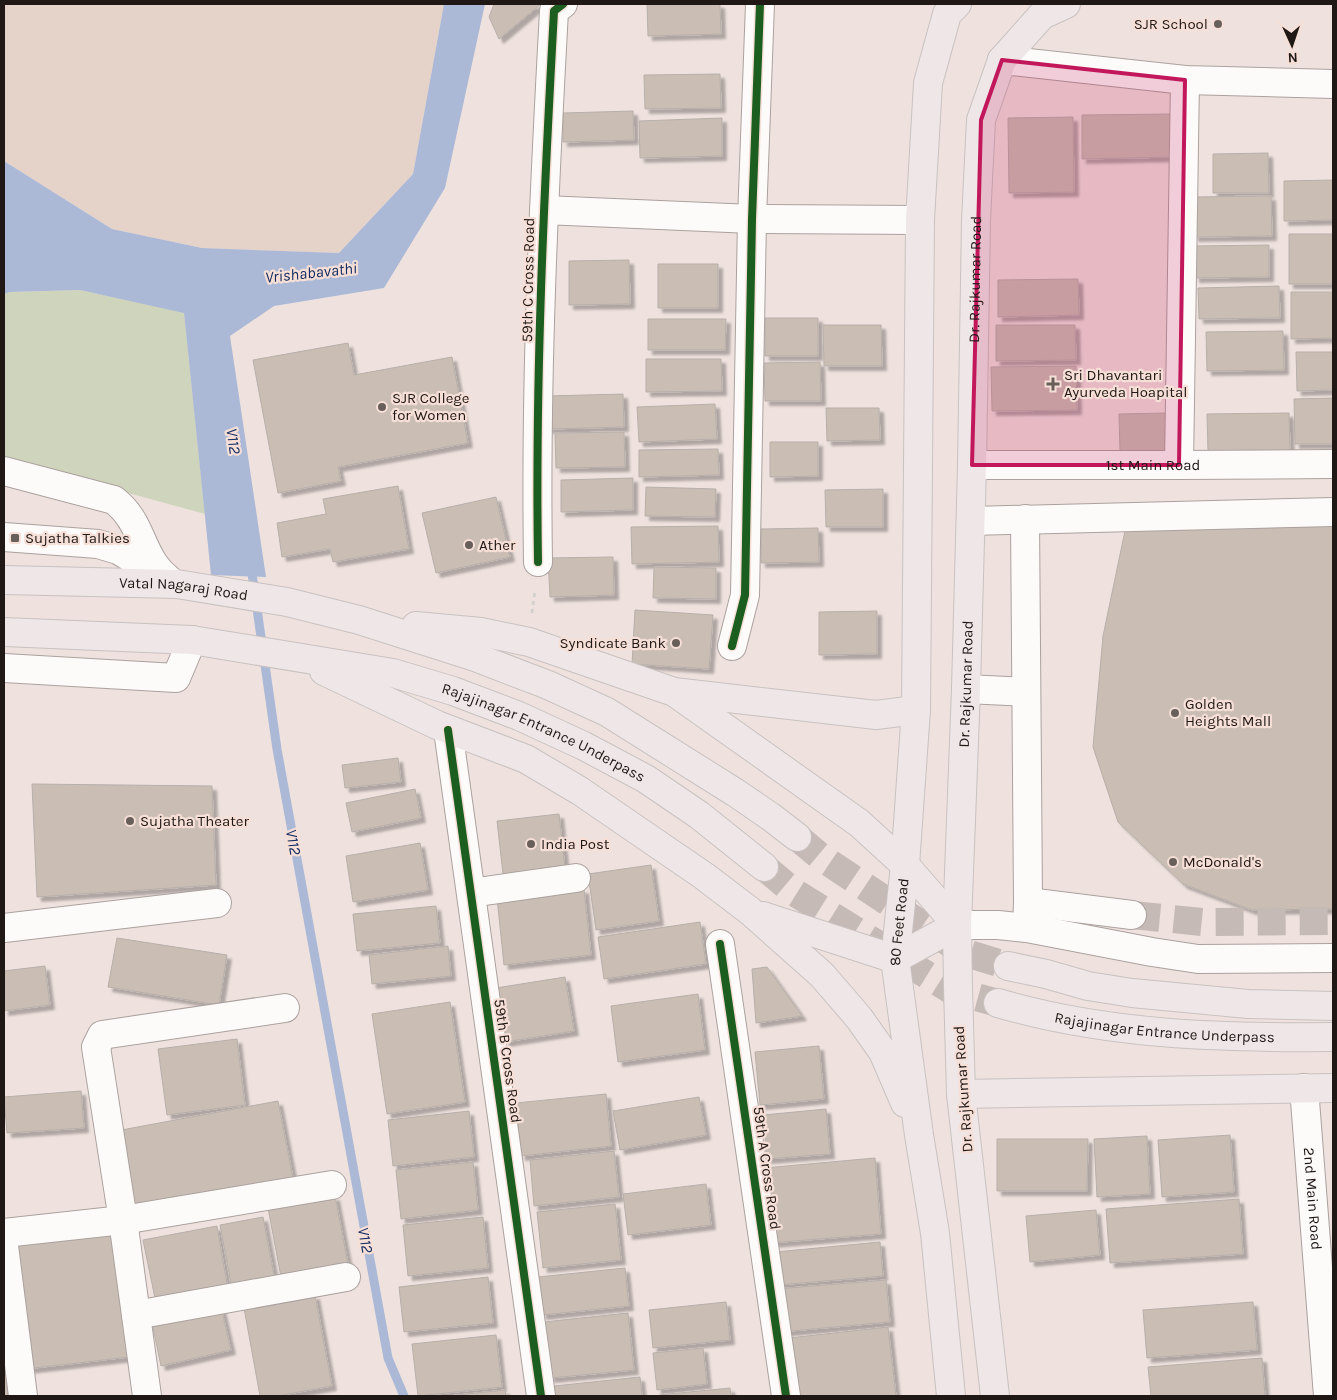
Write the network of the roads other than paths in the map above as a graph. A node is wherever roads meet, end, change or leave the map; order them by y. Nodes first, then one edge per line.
1 (563, 4) edge
2 (760, 4) edge
3 (957, 4) edge
4 (1066, 4) edge
5 (1002, 60) junction
6 (1185, 80) junction
7 (1333, 84) edge
8 (544, 210) junction
9 (752, 219) junction
10 (920, 220) junction
11 (1333, 464) edge
12 (972, 465) junction
13 (1179, 466) junction
14 (4, 471) edge
15 (1333, 512) edge
16 (1025, 519) junction
17 (971, 521) junction
18 (4, 537) edge
19 (538, 562) road end
20 (4, 580) edge
21 (173, 582) junction
22 (360, 620) junction
23 (4, 632) edge
24 (199, 641) junction
25 (732, 646) dead end
26 (296, 657) junction
27 (4, 668) edge
28 (966, 689) junction
29 (674, 692) junction
30 (1026, 692) junction
31 (916, 710) junction
32 (448, 730) junction
33 (797, 837) tunnel mouth
34 (905, 865) junction
35 (764, 867) tunnel mouth
36 (576, 878) dead end
37 (471, 893) junction
38 (217, 903) dead end
39 (750, 911) junction
40 (1027, 915) junction
41 (1132, 915) tunnel mouth
42 (957, 925) junction
43 (4, 928) edge
44 (720, 944) dead end
45 (1333, 958) edge
46 (895, 959) junction
47 (1008, 966) tunnel mouth
48 (998, 1003) tunnel mouth
49 (1333, 1006) edge
50 (285, 1008) dead end
51 (1333, 1037) edge
52 (1304, 1088) junction
53 (1333, 1088) edge
54 (961, 1094) junction
55 (919, 1135) junction
56 (332, 1185) dead end
57 (124, 1220) junction
58 (4, 1233) edge
59 (4, 1246) edge
60 (346, 1277) dead end
61 (1327, 1310) edge
62 (136, 1316) junction
63 (23, 1396) edge
64 (147, 1396) edge
65 (541, 1396) edge
66 (786, 1396) edge
67 (951, 1396) edge
68 (995, 1396) edge
69 (1328, 1396) edge

1 - 8 street, 59th C Cross Road
2 - 9 street
3 - 10 main road
4 - 5 main road, Dr. Rajkumar Road
5 - 6 street
5 - 12 main road, Dr. Rajkumar Road
6 - 7 street
6 - 13 street
8 - 9 street
8 - 19 street, 59th C Cross Road
9 - 10 street
9 - 25 street
10 - 31 main road
11 - 13 street, 1st Main Road
12 - 13 street, 1st Main Road
12 - 17 main road, Dr. Rajkumar Road
14 - 21 street
15 - 16 street
16 - 17 street
16 - 30 street
17 - 28 main road, Dr. Rajkumar Road
18 - 21 street
20 - 21 main road, Vatal Nagaraj Road
21 - 22 main road, Vatal Nagaraj Road
22 - 29 main road
22 - 33 main road
23 - 24 main road
24 - 26 main road
24 - 27 street
26 - 32 main road
26 - 35 main road, Rajajinagar Entrance Underpass
28 - 30 street
28 - 42 main road, Dr. Rajkumar Road
29 - 31 main road
29 - 34 main road
30 - 40 street
31 - 34 main road, 80 Feet Road
32 - 37 street, 59th B Cross Road
32 - 39 main road
34 - 42 main road
34 - 46 main road, 80 Feet Road
36 - 37 street
37 - 65 street, 59th B Cross Road
38 - 43 street
39 - 46 main road
39 - 55 main road
40 - 41 street
40 - 42 street
40 - 45 street
42 - 46 main road
42 - 54 main road, Dr. Rajkumar Road
44 - 66 street, 59th A Cross Road
46 - 55 main road, 80 Feet Road
47 - 49 main road, Rajajinagar Entrance Underpass
48 - 51 main road, Rajajinagar Entrance Underpass
50 - 57 street
52 - 53 main road
52 - 54 main road
52 - 61 street, 2nd Main Road
54 - 68 main road, Dr. Rajkumar Road
55 - 67 main road
56 - 57 street
57 - 58 street
57 - 62 street
59 - 63 street
60 - 62 street
61 - 69 street, 2nd Main Road
62 - 64 street

